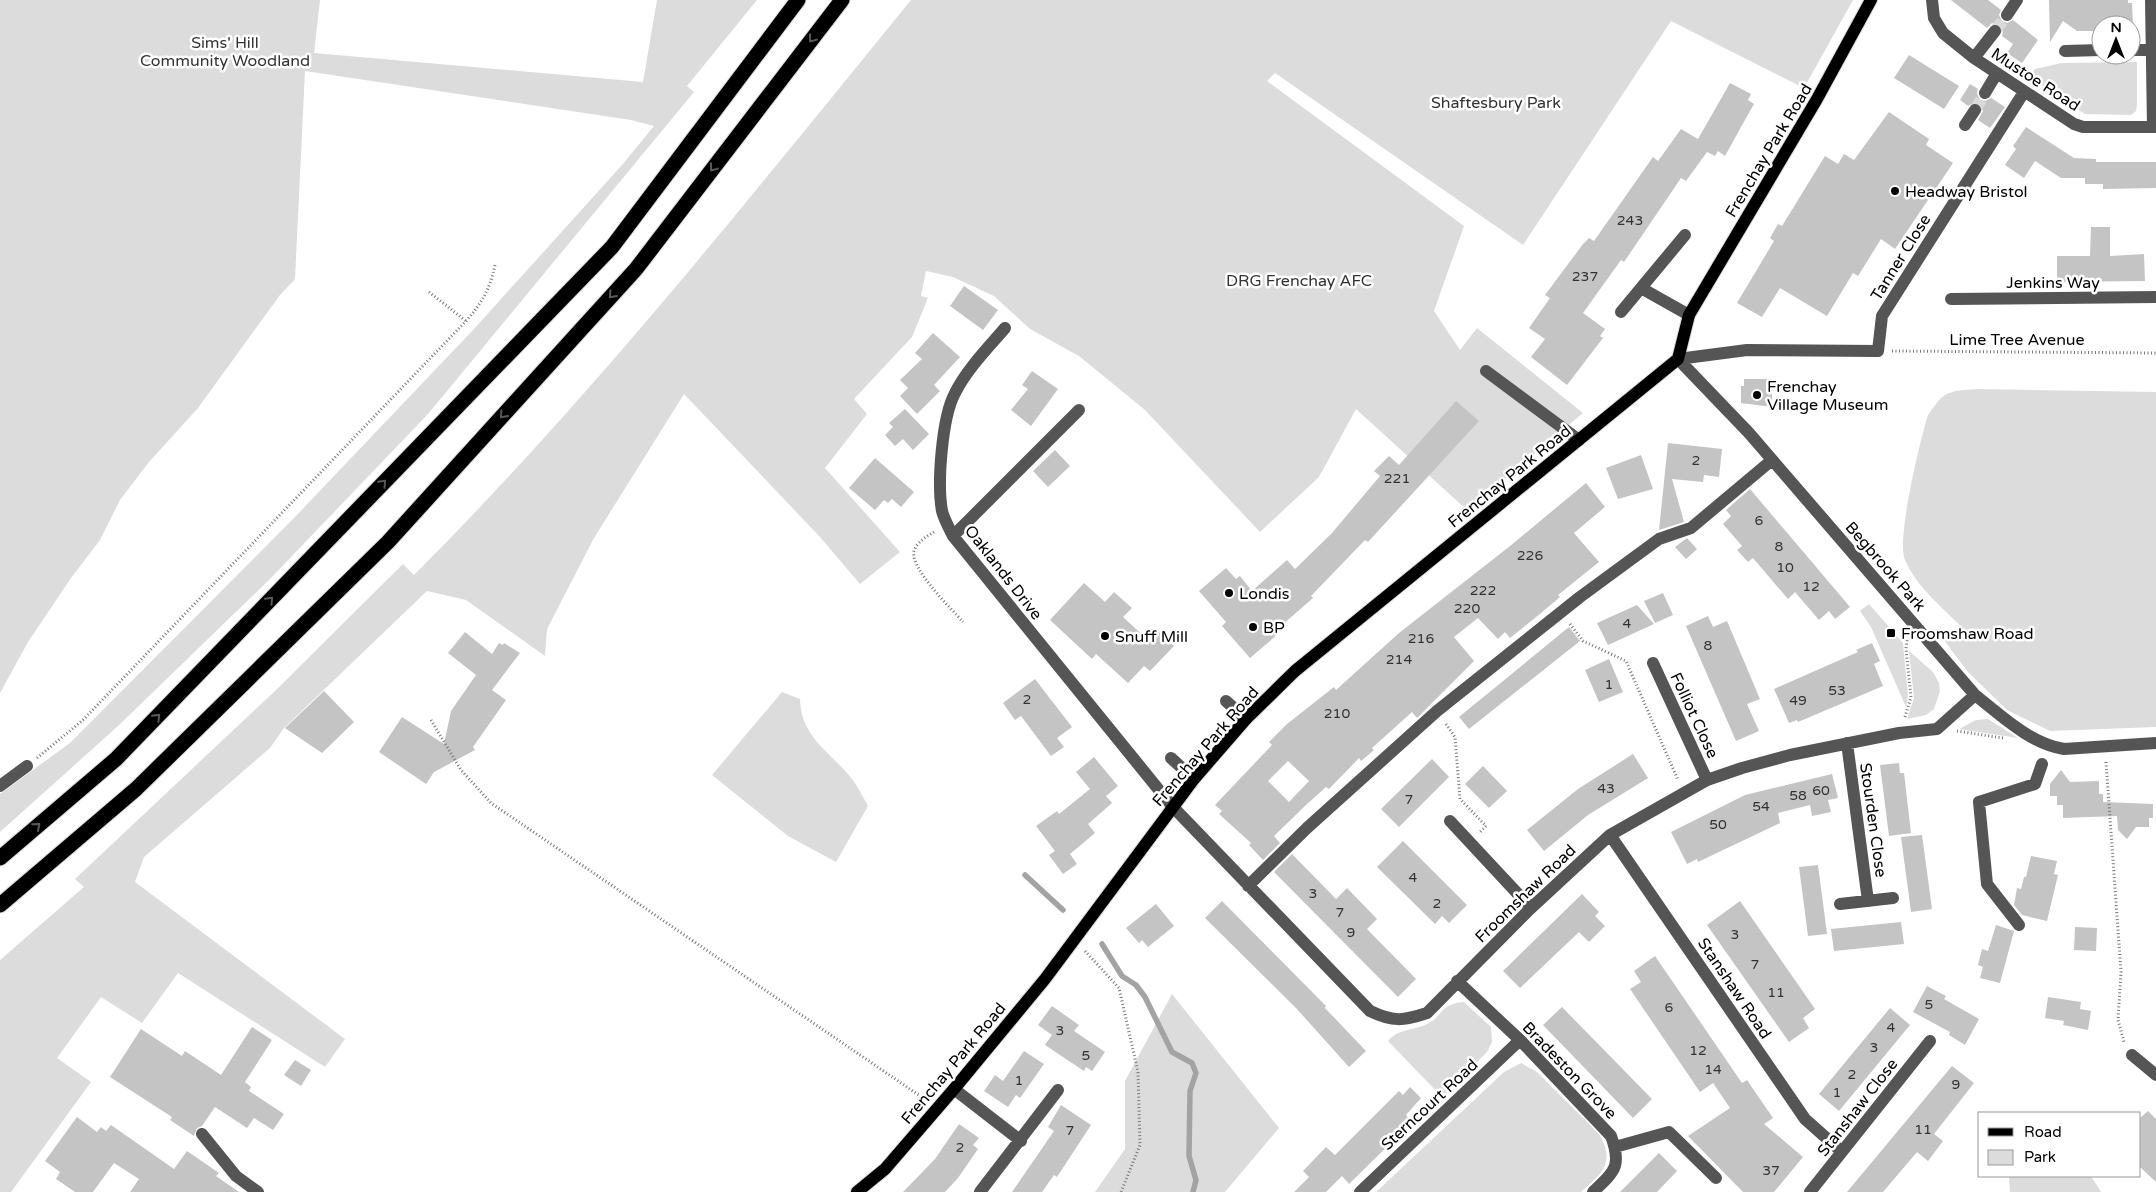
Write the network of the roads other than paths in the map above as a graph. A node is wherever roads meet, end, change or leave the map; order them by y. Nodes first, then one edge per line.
1 (798, 0) edge
2 (842, 0) edge
3 (1871, 0) edge
4 (1932, 0) edge
5 (2017, 0) edge
6 (2151, 0) edge
7 (2007, 15) tunnel mouth
8 (1995, 31) tunnel mouth
9 (2091, 50) edge
10 (2141, 50) edge
11 (2152, 50) junction
12 (2065, 51) dead end
13 (1974, 58) junction
14 (1997, 73) junction
15 (2024, 92) junction
16 (1985, 93) tunnel mouth
17 (1975, 110) tunnel mouth
18 (1965, 125) dead end
19 (2155, 128) edge
20 (1685, 235) dead end
21 (1641, 288) junction
22 (2156, 297) edge
23 (1951, 299) dead end
24 (1621, 312) dead end
25 (1689, 315) junction
26 (1005, 328) dead end
27 (1678, 359) junction
28 (1486, 371) dead end
29 (1079, 410) dead end
30 (1579, 440) junction
31 (1772, 460) junction
32 (950, 530) junction
33 (1653, 663) dead end
34 (1975, 695) junction
35 (1226, 701) dead end
36 (1246, 719) junction
37 (1847, 743) junction
38 (2156, 743) edge
39 (1171, 758) dead end
40 (2042, 764) dead end
41 (27, 766) road end
42 (1194, 779) junction
43 (1707, 780) junction
44 (0, 786) edge
45 (1172, 806) junction
46 (1450, 821) dead end
47 (1610, 835) junction
48 (0, 858) edge
49 (1248, 886) junction
50 (1893, 898) dead end
51 (1868, 901) junction
52 (1840, 904) dead end
53 (0, 905) edge
54 (1531, 908) junction
55 (2020, 925) dead end
56 (1457, 981) junction
57 (1520, 1040) junction
58 (1930, 1041) dead end
59 (2132, 1055) road end
60 (2156, 1075) edge
61 (954, 1089) junction
62 (1058, 1090) dead end
63 (202, 1134) dead end
64 (1021, 1140) junction
65 (1615, 1147) junction
66 (1842, 1152) junction
67 (1716, 1178) dead end
68 (258, 1192) edge
69 (857, 1192) edge
70 (980, 1192) edge
71 (1360, 1192) edge
72 (1593, 1192) edge
73 (1810, 1192) edge

48 -> 1 highway
2 -> 53 highway
3 - 25 main road, Frenchay Park Road
4 - 13 street, Mustoe Road
5 - 7 street
6 - 11 street
8 - 13 street
9 - 12 street
10 - 11 street
11 - 19 street
13 - 14 street, Mustoe Road
14 - 15 street, Mustoe Road
14 - 16 street
15 - 19 street, Mustoe Road
15 - 27 street, Tanner Close
17 - 18 street
20 - 21 street
21 - 24 street
21 - 25 street
22 - 23 street, Jenkins Way
25 - 27 main road, Frenchay Park Road
26 - 32 street, Oaklands Drive
27 - 30 main road, Frenchay Park Road
27 - 31 street, Begbrook Park
28 - 30 street
29 - 32 street
30 - 36 main road, Frenchay Park Road
31 - 34 street, Begbrook Park
31 - 49 street
32 - 45 street, Oaklands Drive
33 - 43 street, Folliot Close
34 - 37 street, Froomshaw Road
34 - 38 street, Begbrook Park
35 - 36 street
36 - 42 main road, Frenchay Park Road
37 - 43 street, Froomshaw Road
37 - 51 street, Stourden Close
39 - 42 street
40 - 55 street
41 - 44 street
42 - 45 main road, Frenchay Park Road
43 - 47 street, Froomshaw Road
45 - 49 street, Froomshaw Road
45 - 61 main road, Frenchay Park Road
46 - 54 street
47 - 54 street, Froomshaw Road
47 - 66 street, Stanshaw Road
49 - 56 street, Froomshaw Road
50 - 51 street, Stourden Close
51 - 52 street, Stourden Close
54 - 56 street, Froomshaw Road
56 - 57 street, Bradeston Grove
57 - 65 street, Bradeston Grove
57 - 71 street, Sterncourt Road
58 - 66 street, Stanshaw Close
59 - 60 street
61 - 64 street
61 - 69 main road, Frenchay Park Road
62 - 64 street
63 - 68 street
64 - 70 street
65 - 67 street
65 - 72 street
66 - 73 street, Stanshaw Close

